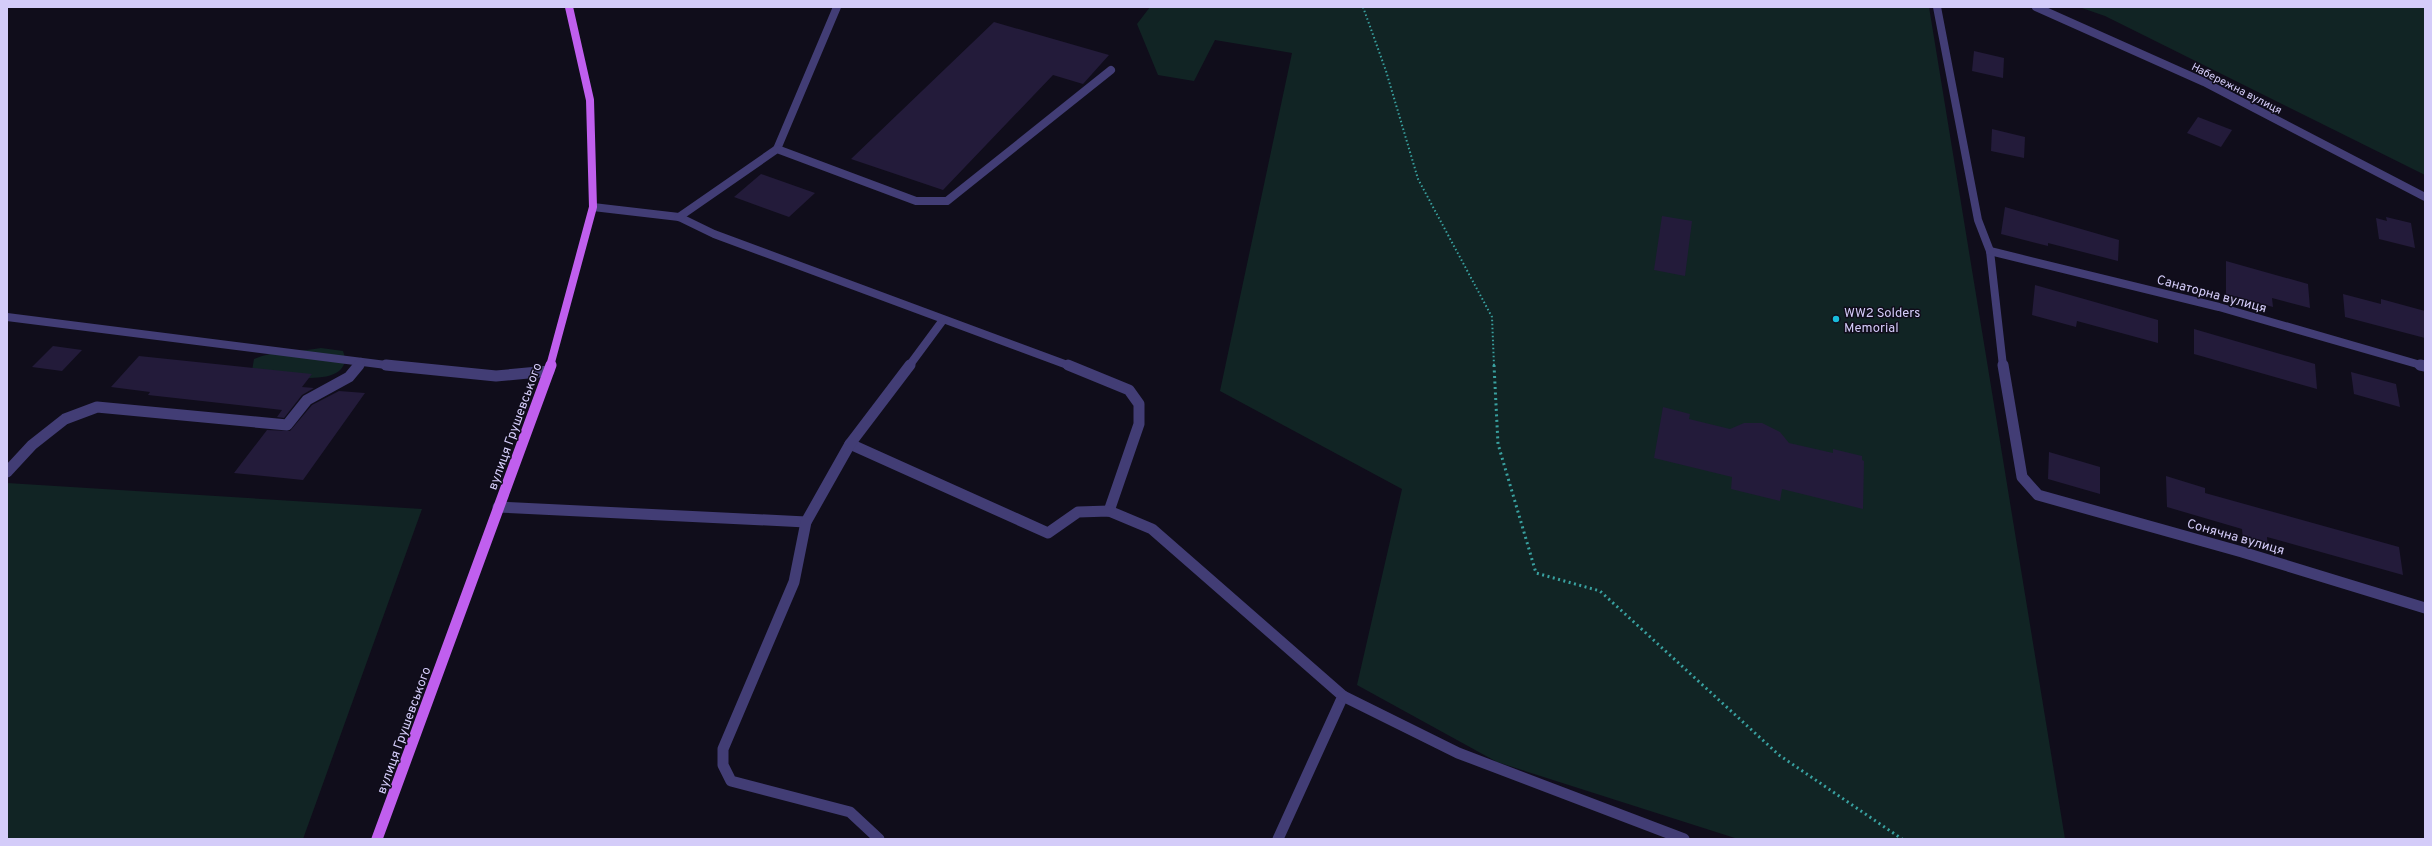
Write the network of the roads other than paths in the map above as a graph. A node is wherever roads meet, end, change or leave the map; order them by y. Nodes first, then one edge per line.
1 (568, 7) edge
2 (837, 7) edge
3 (1937, 7) edge
4 (2036, 7) edge
5 (1111, 70) dead end
6 (777, 149) junction
7 (2425, 197) edge
8 (593, 207) junction
9 (679, 217) junction
10 (1990, 251) junction
11 (7, 317) edge
12 (943, 320) junction
13 (361, 362) junction
14 (2425, 366) edge
15 (549, 371) junction
16 (850, 444) junction
17 (7, 472) edge
18 (498, 507) junction
19 (1109, 511) junction
20 (806, 522) junction
21 (2425, 608) edge
22 (1343, 696) junction
23 (376, 839) edge
24 (879, 839) edge
25 (1278, 839) edge
26 (1684, 839) edge

1 - 8 main road, вулиця Грушевського
2 - 6 street
3 - 10 street
4 - 7 street, Набережна вулиця
5 - 6 street
6 - 9 street
8 - 9 street
8 - 15 main road, вулиця Грушевського
9 - 12 street
10 - 14 street, Санаторна вулиця
10 - 21 street, Сонячна вулиця
11 - 13 street
12 - 16 street
12 - 19 street
13 - 15 street
13 - 17 street
15 - 18 main road, вулиця Грушевського
16 - 19 street
16 - 20 street
18 - 20 street
18 - 23 main road, вулиця Грушевського
19 - 22 street
20 - 24 street
22 - 25 street
22 - 26 street

